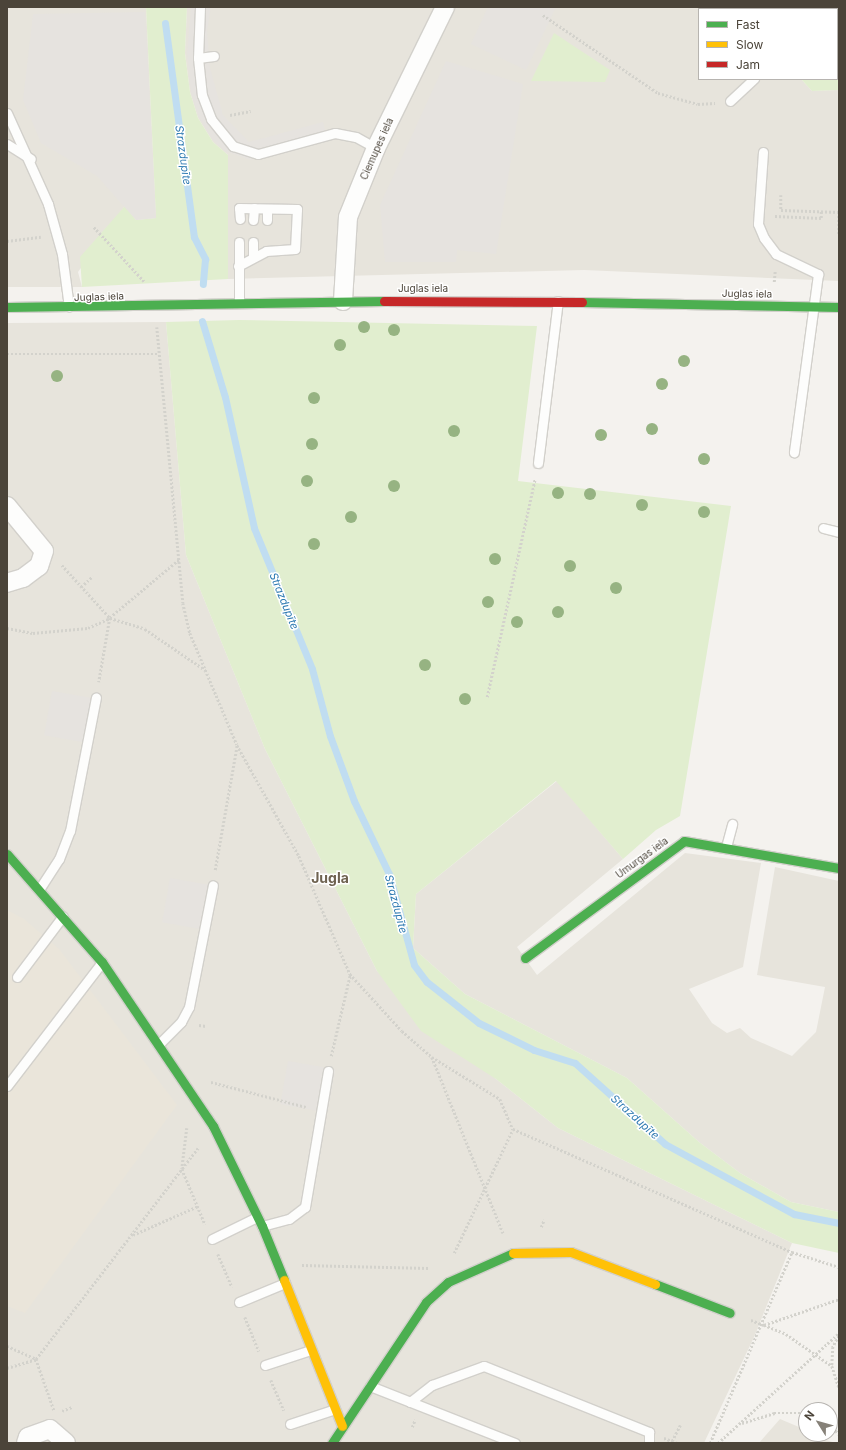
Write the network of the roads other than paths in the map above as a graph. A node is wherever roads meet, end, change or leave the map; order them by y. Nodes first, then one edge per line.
1 (200, 7) edge
2 (445, 7) edge
3 (214, 56) dead end
4 (198, 58) junction
5 (753, 80) edge
6 (730, 102) road end
7 (7, 113) edge
8 (9, 147) edge
9 (376, 148) junction
10 (763, 152) dead end
11 (31, 159) junction
12 (254, 208) junction
13 (267, 208) junction
14 (240, 219) dead end
15 (253, 220) dead end
16 (267, 220) dead end
17 (239, 242) dead end
18 (252, 242) dead end
19 (253, 256) junction
20 (238, 266) junction
21 (344, 301) junction
22 (558, 301) junction
23 (239, 303) junction
24 (7, 307) edge
25 (815, 307) junction
26 (839, 307) edge
27 (70, 308) junction
28 (794, 452) dead end
29 (538, 463) road end
30 (7, 506) edge
31 (823, 528) dead end
32 (839, 532) edge
33 (7, 583) edge
34 (96, 697) road end
35 (732, 824) dead end
36 (726, 847) junction
37 (7, 854) edge
38 (839, 868) edge
39 (213, 884) road end
40 (40, 888) junction
41 (64, 915) junction
42 (525, 958) dead end
43 (102, 962) junction
44 (17, 977) dead end
45 (160, 1043) junction
46 (328, 1071) dead end
47 (7, 1086) edge
48 (257, 1217) junction
49 (262, 1226) junction
50 (212, 1239) dead end
51 (285, 1283) junction
52 (239, 1302) dead end
53 (730, 1313) road end
54 (311, 1350) junction
55 (265, 1365) dead end
56 (368, 1385) junction
57 (410, 1402) junction
58 (335, 1409) junction
59 (290, 1424) dead end
60 (342, 1426) junction
61 (26, 1443) edge
62 (66, 1443) edge
63 (332, 1443) edge
64 (515, 1443) edge
65 (649, 1443) edge

1 - 4 lane
2 - 9 street, Ciemupes iela
3 - 4 lane
4 - 9 lane
5 - 6 lane
7 - 11 lane
8 - 11 lane
9 - 21 street, Ciemupes iela
10 - 25 lane
11 - 27 lane
12 - 13 lane
12 - 14 lane
12 - 15 lane
13 - 16 lane
13 - 19 lane
17 - 20 lane
18 - 19 lane
19 - 20 lane
20 - 23 lane
21 - 22 street, Juglas iela
21 - 23 street, Juglas iela
22 - 25 street, Juglas iela
22 - 29 lane
23 - 27 street, Juglas iela
24 - 27 street, Juglas iela
25 - 26 street, Juglas iela
25 - 28 lane
30 - 33 street
31 - 32 lane
34 - 40 lane
35 - 36 lane
36 - 38 street, Umurgas iela
36 - 42 street, Umurgas iela
37 - 40 street
39 - 45 lane
40 - 41 street
41 - 43 street
41 - 44 lane
43 - 45 street
43 - 47 lane
45 - 48 street
46 - 49 lane
48 - 49 street
48 - 50 lane
49 - 51 street
51 - 52 lane
51 - 54 street
53 - 56 street
54 - 55 lane
54 - 58 street
56 - 57 lane
56 - 60 street
57 - 64 lane
57 - 65 lane
58 - 59 lane
58 - 60 street
60 - 63 street
61 - 62 street

